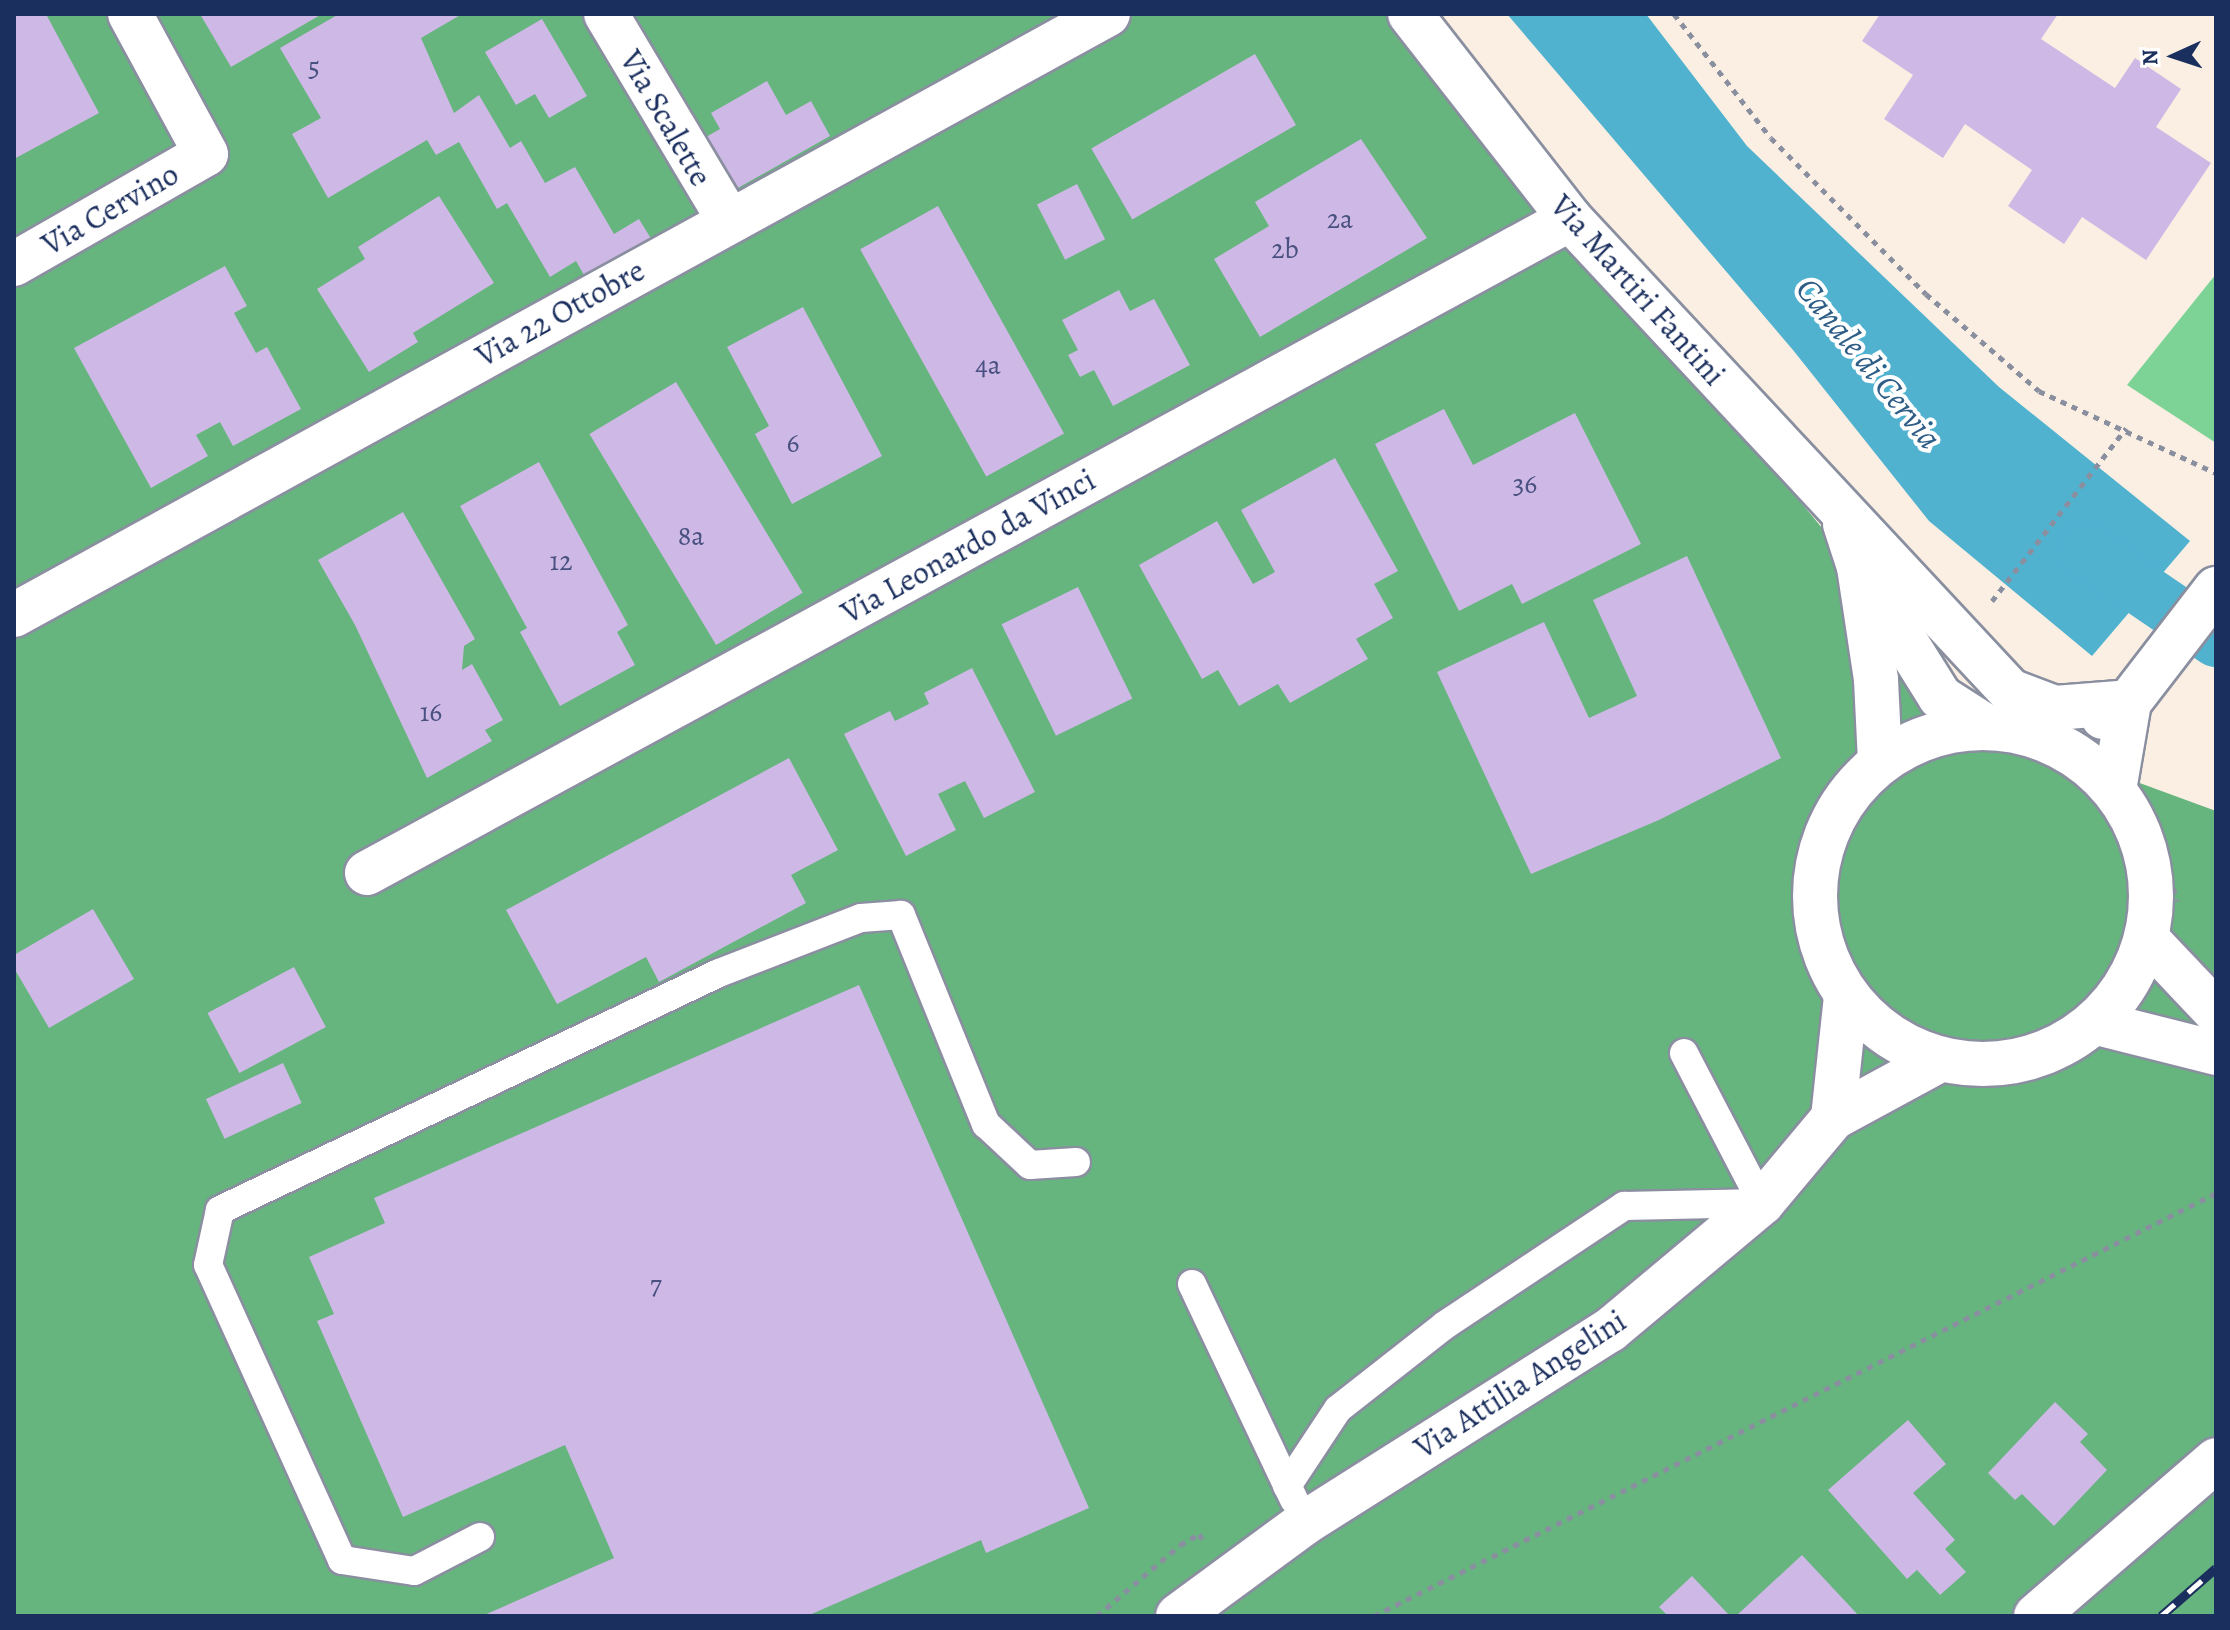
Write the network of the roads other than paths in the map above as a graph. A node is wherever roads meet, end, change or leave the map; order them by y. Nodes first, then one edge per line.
1 (130, 14) edge
2 (606, 14) edge
3 (1108, 14) edge
4 (1410, 14) edge
5 (1570, 219) junction
6 (729, 220) junction
7 (14, 264) edge
8 (1842, 516) junction
9 (1859, 567) junction
10 (2216, 589) edge
11 (14, 615) edge
12 (2129, 702) junction
13 (1987, 727) junction
14 (2055, 743) junction
15 (1880, 762) junction
16 (2132, 796) junction
17 (367, 873) dead end
18 (2164, 927) junction
19 (1846, 997) junction
20 (2216, 1012) edge
21 (2097, 1023) junction
22 (1684, 1053) dead end
23 (2216, 1053) edge
24 (1938, 1061) junction
25 (1833, 1118) junction
26 (1076, 1162) dead end
27 (1762, 1203) junction
28 (1192, 1284) dead end
29 (2216, 1460) edge
30 (1297, 1504) junction
31 (480, 1537) dead end
32 (1178, 1616) edge
33 (2036, 1616) edge

1 - 7 street, Via Cervino
2 - 6 street, Via Scalette
3 - 6 street, Via 22 Ottobre
4 - 5 street, Via Martiri Fantini
5 - 8 street, Via Martiri Fantini
5 - 17 street, Via Leonardo da Vinci
6 - 11 street, Via 22 Ottobre
8 - 9 street, Via Martiri Fantini
8 - 12 street
9 - 13 street
9 - 15 street
10 - 12 street
12 - 14 street
12 - 16 street
13 - 14 street
13 - 15 street
14 - 16 street
15 - 19 street
16 - 18 street
18 - 20 street
18 - 21 street
19 - 24 street
19 - 25 street
21 - 23 street
21 - 24 street
22 - 27 lane
24 - 25 street, Via Attilia Angelini
25 - 27 street, Via Attilia Angelini
26 - 31 lane
27 - 30 street, Via Attilia Angelini
27 - 30 lane
28 - 30 lane
29 - 33 street
30 - 32 street, Via Attilia Angelini

